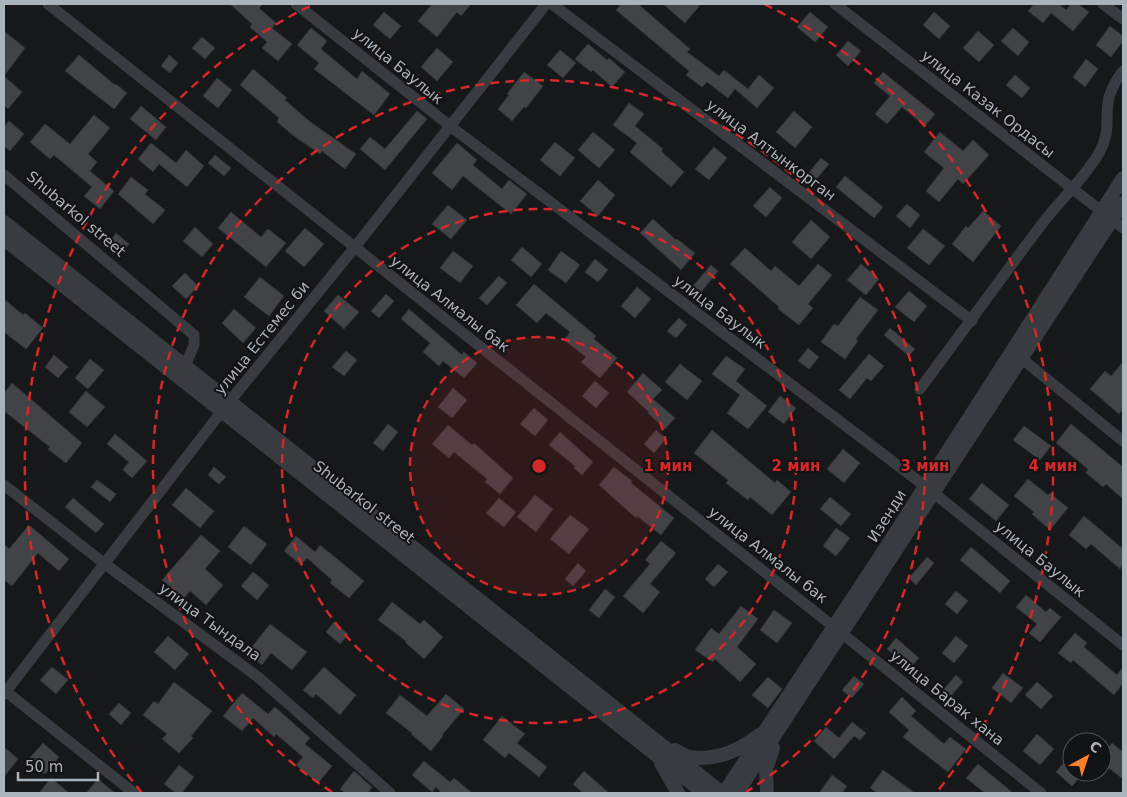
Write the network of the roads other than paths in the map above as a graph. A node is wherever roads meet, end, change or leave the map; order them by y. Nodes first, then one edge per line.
1 (48, 4) edge
2 (296, 4) edge
3 (546, 4) edge
4 (552, 4) edge
5 (835, 4) edge
6 (1103, 4) edge
7 (1123, 19) edge
8 (1123, 71) edge
9 (450, 126) junction
10 (4, 175) edge
11 (1123, 178) edge
12 (1072, 188) junction
13 (1123, 202) edge
14 (1112, 219) edge
15 (4, 222) edge
16 (4, 239) edge
17 (354, 247) junction
18 (972, 320) junction
19 (1017, 355) junction
20 (185, 366) junction
21 (920, 389) dead end
22 (226, 406) junction
23 (1123, 441) edge
24 (4, 485) edge
25 (929, 490) junction
26 (105, 564) junction
27 (838, 630) junction
28 (1123, 645) edge
29 (4, 692) edge
30 (772, 730) junction
31 (657, 747) junction
32 (134, 793) edge
33 (390, 793) edge
34 (678, 793) edge
35 (704, 793) edge
36 (723, 793) edge
37 (737, 793) edge
38 (766, 793) edge
39 (1042, 793) edge

1 - 17 street, улица Алмалы бак
2 - 9 street, улица Баулык
3 - 9 street, улица Естемес би
4 - 18 street, улица Алтынкорган
5 - 12 street, улица Казак Ордасы
6 - 7 street
8 - 12 street
9 - 17 street, улица Естемес би
9 - 25 street, улица Баулык
10 - 20 street, Shubarkol street
11 - 14 street, Изенди
12 - 14 street, улица Казак Ордасы
12 - 18 street
13 - 14 street, Изенди
14 - 19 street, Изенди
15 - 20 street, Shubarkol street
16 - 22 street, Shubarkol street
17 - 22 street, улица Естемес би
17 - 27 street, улица Алмалы бак
18 - 21 street
19 - 23 street
19 - 25 street, Изенди
20 - 22 street, Shubarkol street
22 - 26 street, улица Естемес би
22 - 31 street, Shubarkol street
24 - 26 street, улица Тындала
25 - 27 street, Изенди
25 - 28 street, улица Баулык
26 - 29 street, улица Естемес би
26 - 33 street, улица Тындала
27 - 30 street, Изенди
27 - 39 street, улица Барак хана
29 - 32 street
30 - 31 street
30 - 36 street, Изенди
30 - 37 street, Изенди
30 - 38 street
31 - 34 street
31 - 35 street, Shubarkol street
31 - 36 street, Shubarkol street

